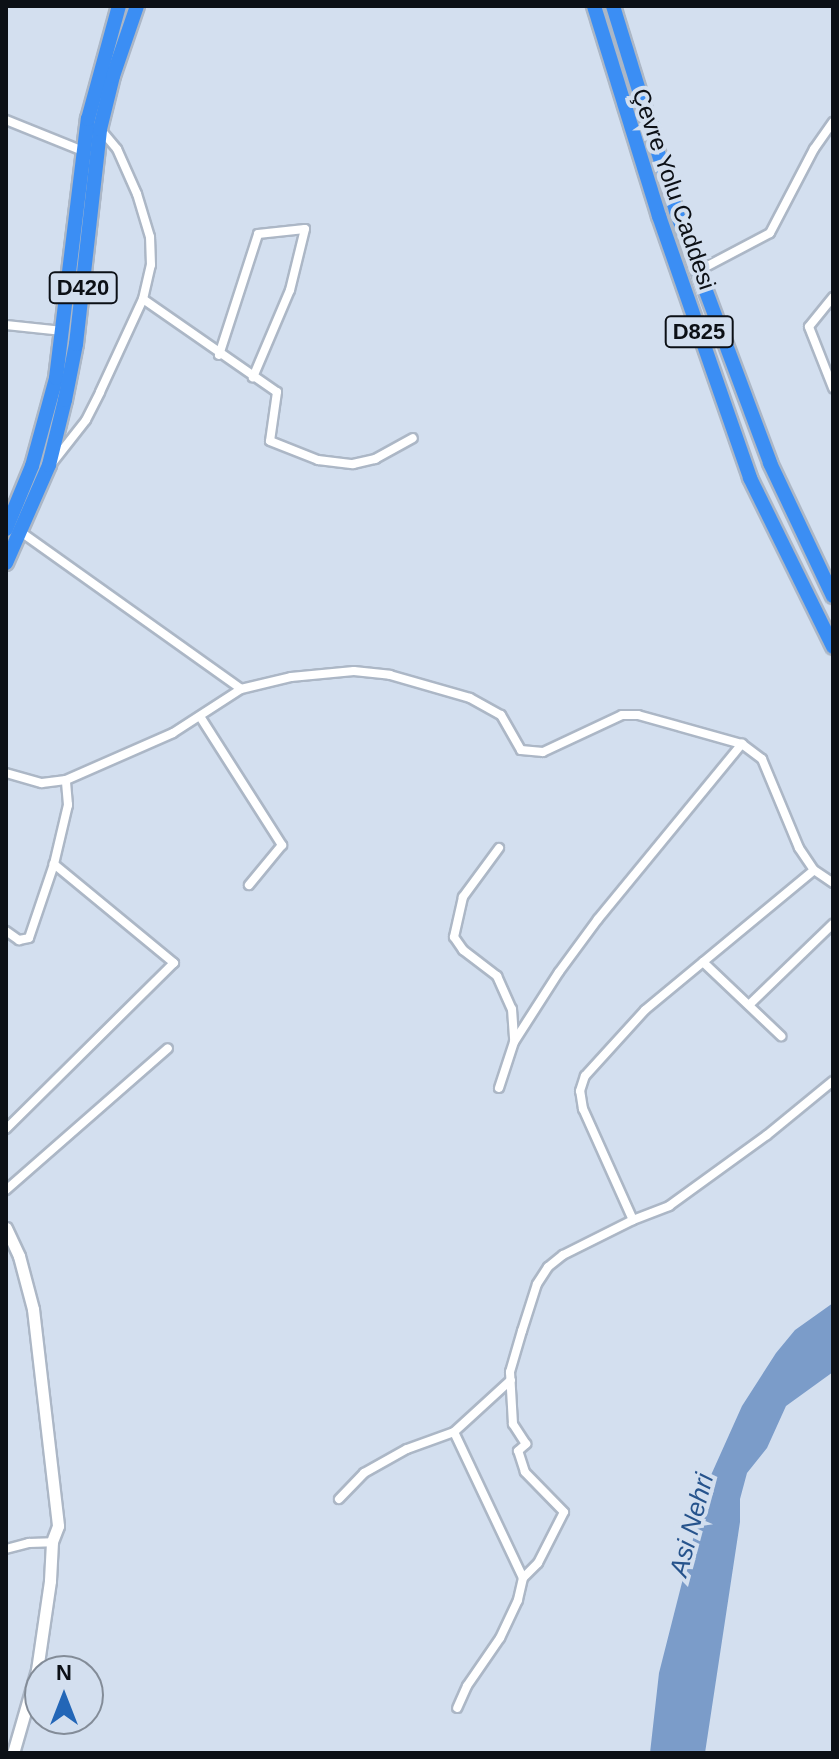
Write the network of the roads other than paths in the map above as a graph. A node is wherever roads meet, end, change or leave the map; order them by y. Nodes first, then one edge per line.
1 (119, 6) edge
2 (137, 6) edge
3 (594, 6) edge
4 (613, 6) edge
5 (6, 120) edge
6 (833, 122) edge
7 (100, 129) junction
8 (829, 134) edge
9 (83, 151) junction
10 (698, 271) junction
11 (833, 297) edge
12 (143, 299) junction
13 (6, 325) edge
14 (63, 331) junction
15 (219, 355) junction
16 (253, 377) junction
17 (833, 388) edge
18 (413, 438) dead end
19 (49, 465) junction
20 (14, 530) edge
21 (6, 563) edge
22 (833, 596) edge
23 (833, 647) edge
24 (241, 689) junction
25 (201, 718) junction
26 (742, 744) junction
27 (7, 775) edge
28 (66, 780) junction
29 (499, 848) dead end
30 (54, 864) junction
31 (814, 870) junction
32 (833, 883) edge
33 (249, 885) dead end
34 (833, 924) edge
35 (6, 931) edge
36 (703, 962) junction
37 (749, 1005) junction
38 (781, 1036) dead end
39 (514, 1042) junction
40 (168, 1048) dead end
41 (833, 1081) edge
42 (499, 1088) dead end
43 (6, 1129) edge
44 (6, 1190) edge
45 (633, 1220) junction
46 (6, 1228) edge
47 (511, 1380) junction
48 (454, 1432) junction
49 (339, 1499) dead end
50 (52, 1542) junction
51 (6, 1549) edge
52 (523, 1578) junction
53 (457, 1708) dead end
54 (13, 1753) edge

1 - 9 highway, D420
2 - 7 highway, D420
3 - 23 highway, Çevre Yolu Caddesi / D825
4 - 10 highway, Çevre Yolu Caddesi / D825
5 - 9 street
6 - 8 street
7 - 12 street
7 - 19 highway, D420
8 - 10 street
9 - 14 highway, D420
10 - 22 highway, Çevre Yolu Caddesi / D825
11 - 17 street
12 - 15 street
12 - 19 street
13 - 14 street
14 - 20 highway, D420
15 - 16 street
15 - 16 street
16 - 18 street
19 - 20 highway, D420
20 - 21 highway, D420
20 - 24 street
24 - 25 street
24 - 26 street
25 - 28 street
25 - 33 street
26 - 31 street
26 - 39 street
27 - 28 street
28 - 30 street
29 - 39 street
30 - 35 street
30 - 43 street
31 - 32 street
31 - 36 street
34 - 37 street
36 - 37 street
36 - 45 street
37 - 38 street
39 - 42 street
40 - 44 street
41 - 45 street
45 - 47 street
46 - 50 street
47 - 48 street
47 - 52 street
48 - 49 street
48 - 52 street
50 - 51 street
50 - 54 street
52 - 53 street

